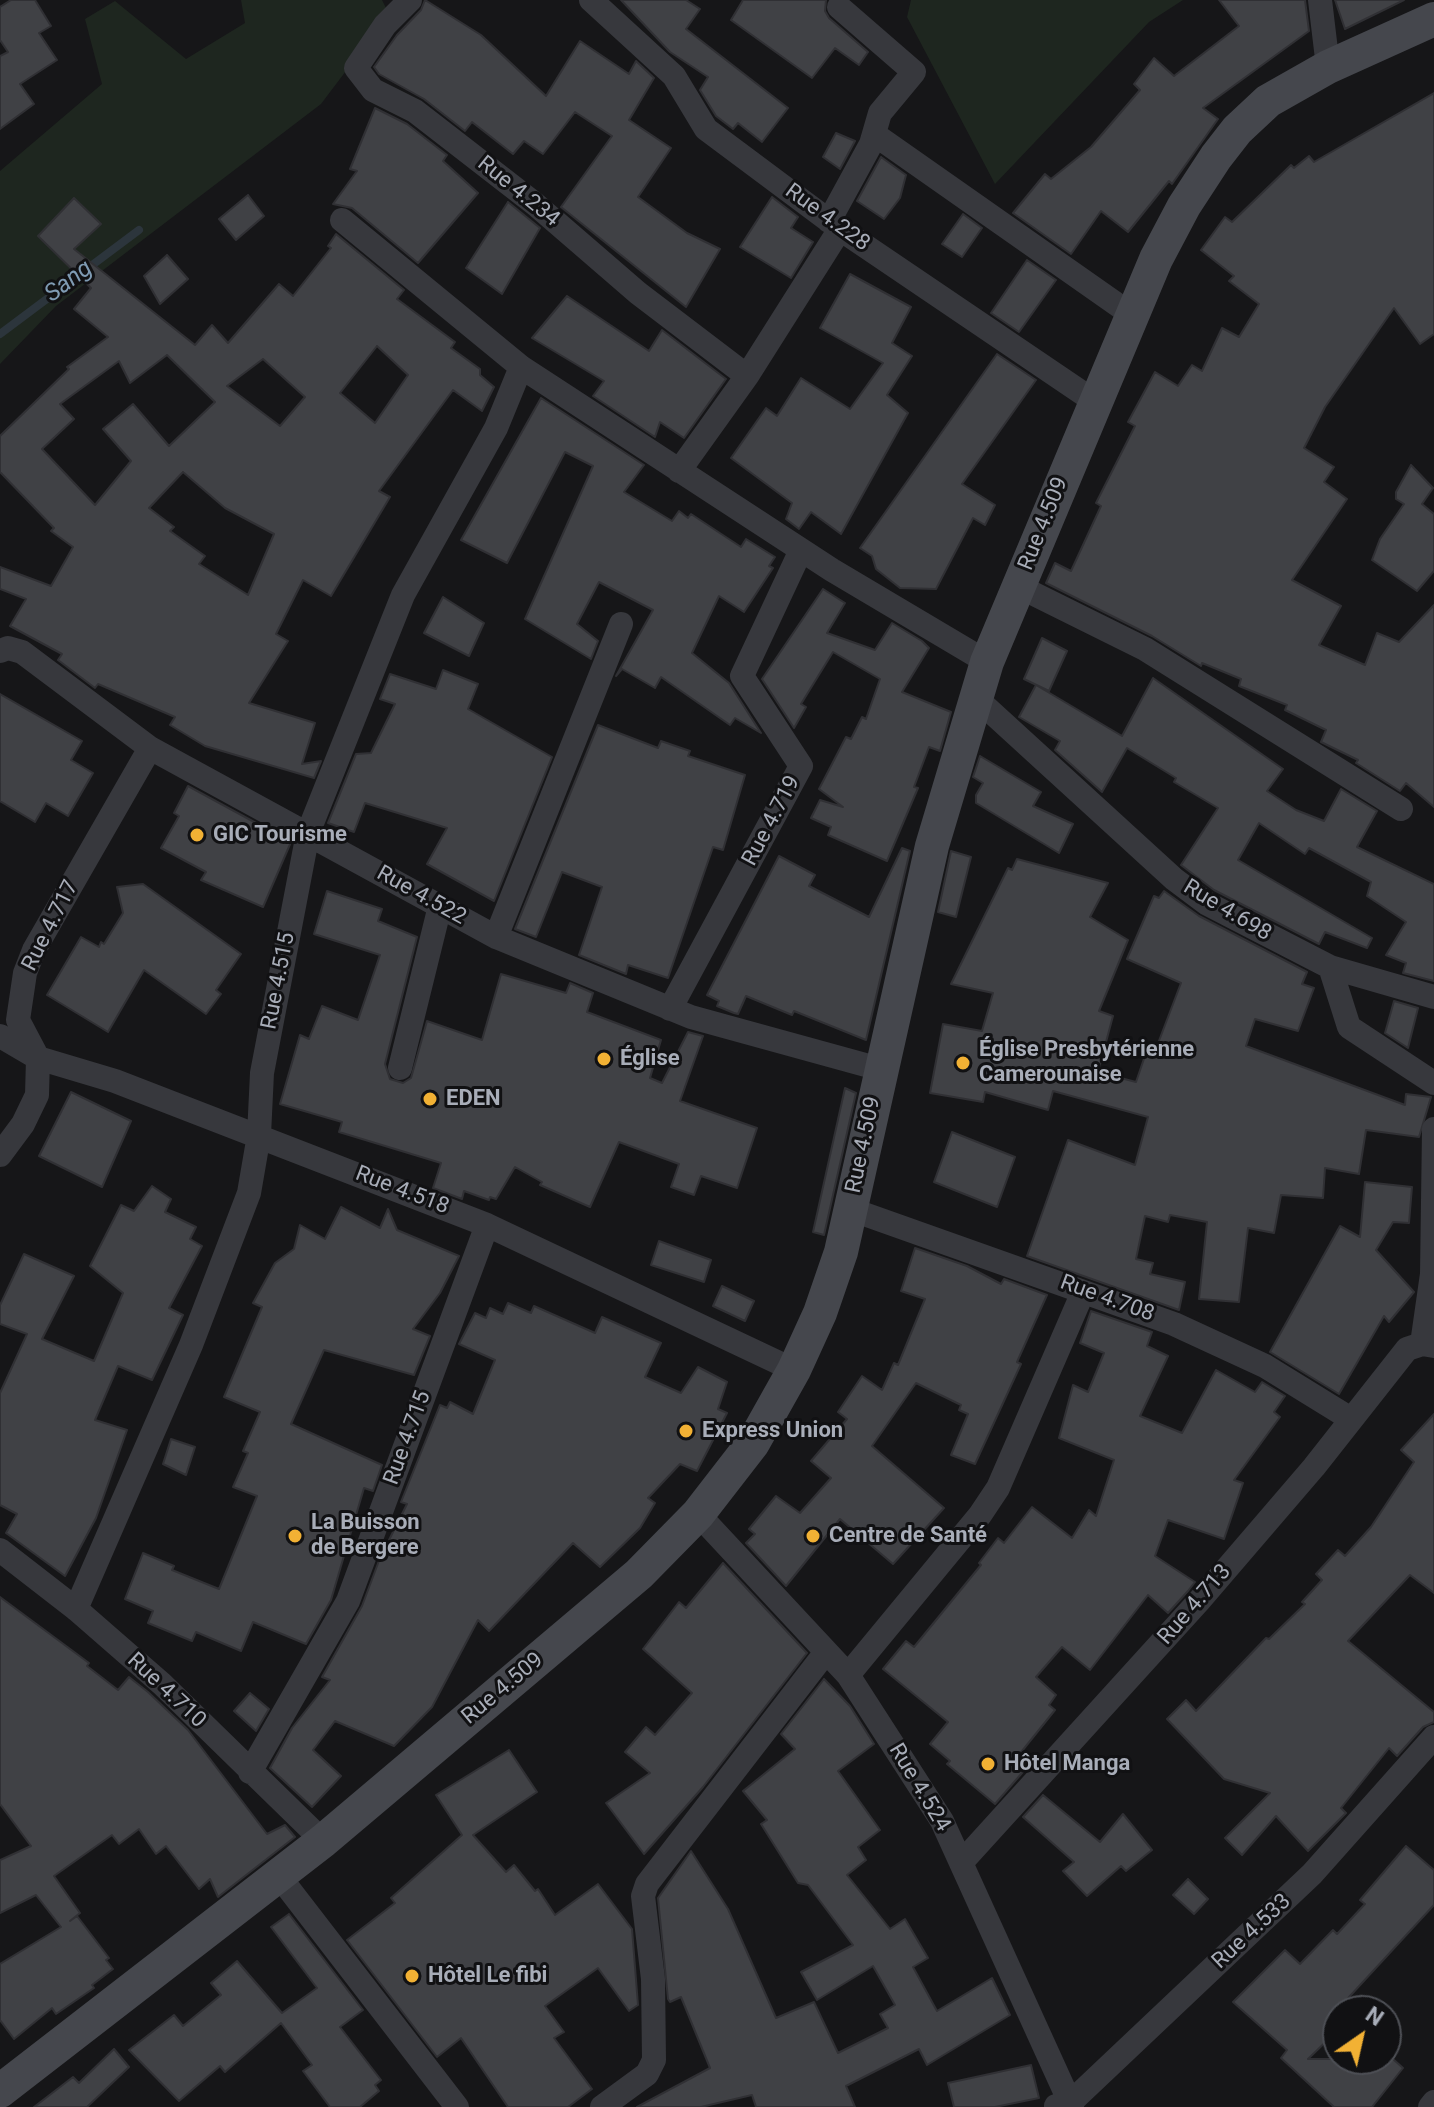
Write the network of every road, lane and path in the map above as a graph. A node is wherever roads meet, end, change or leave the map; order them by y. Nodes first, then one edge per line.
1 (410, 0) edge
2 (591, 0) edge
3 (1320, 0) edge
4 (839, 7) dead end
5 (1434, 19) edge
6 (1328, 67) junction
7 (874, 134) junction
8 (342, 220) dead end
9 (835, 225) junction
10 (1132, 315) junction
11 (521, 367) junction
12 (747, 376) junction
13 (1094, 401) junction
14 (679, 471) junction
15 (801, 550) junction
16 (1018, 586) junction
17 (621, 624) dead end
18 (0, 651) edge
19 (987, 662) junction
20 (976, 698) junction
21 (150, 748) junction
22 (1401, 809) dead end
23 (308, 833) junction
24 (440, 906) junction
25 (496, 937) junction
26 (1330, 967) junction
27 (1434, 997) edge
28 (670, 1009) junction
29 (0, 1036) edge
30 (38, 1058) junction
31 (400, 1068) dead end
32 (880, 1069) junction
33 (1434, 1083) edge
34 (1434, 1129) edge
35 (259, 1135) junction
36 (0, 1155) edge
37 (850, 1209) junction
38 (487, 1225) junction
39 (1083, 1292) junction
40 (1428, 1345) edge
41 (794, 1370) junction
42 (1351, 1419) junction
43 (698, 1514) junction
44 (0, 1550) edge
45 (76, 1609) junction
46 (826, 1652) junction
47 (848, 1675) junction
48 (1434, 1737) edge
49 (250, 1772) junction
50 (323, 1841) junction
51 (961, 1863) junction
52 (279, 1876) junction
53 (0, 2091) edge
54 (1434, 2102) edge
55 (1065, 2106) edge
56 (457, 2107) edge
57 (602, 2107) edge
58 (1430, 2107) edge

1 - 12 street, Rue 4.234
2 - 9 street, Rue 4.228
3 - 6 street
4 - 7 street
5 - 6 street, Rue 4.509
6 - 10 street, Rue 4.509
7 - 9 street
7 - 10 street
8 - 11 street
9 - 12 street
9 - 13 street, Rue 4.228
10 - 13 street, Rue 4.509
11 - 14 street
11 - 23 street, Rue 4.515
12 - 14 street
13 - 16 street, Rue 4.509
14 - 15 street
15 - 19 street
15 - 28 street, Rue 4.719
16 - 19 street, Rue 4.509
16 - 22 street
17 - 25 street
18 - 21 street, Rue 4.522
19 - 20 street, Rue 4.509
20 - 26 street, Rue 4.698
20 - 32 street, Rue 4.509
21 - 23 street, Rue 4.522
21 - 30 street, Rue 4.717
23 - 24 street, Rue 4.522
23 - 35 street, Rue 4.515
24 - 25 street, Rue 4.522
24 - 31 street
25 - 28 street, Rue 4.522
26 - 27 street, Rue 4.698
26 - 33 street
28 - 32 street, Rue 4.522
29 - 30 street, Rue 4.518
30 - 35 street, Rue 4.518
30 - 36 street
32 - 37 street, Rue 4.509
34 - 40 street
35 - 38 street, Rue 4.518
35 - 45 street, Rue 4.515
37 - 39 street, Rue 4.708
37 - 41 street, Rue 4.509
38 - 41 street, Rue 4.518
38 - 49 street, Rue 4.715
39 - 42 street, Rue 4.708
39 - 47 street
40 - 42 street, Rue 4.713
41 - 43 street, Rue 4.509
42 - 51 street, Rue 4.713
43 - 46 street, Rue 4.524
43 - 50 street, Rue 4.509
44 - 45 street, Rue 4.710
45 - 49 street, Rue 4.710
46 - 47 street, Rue 4.524
46 - 57 street
47 - 51 street, Rue 4.524
48 - 55 street, Rue 4.533
49 - 50 street, Rue 4.710
50 - 52 street, Rue 4.509
51 - 55 street, Rue 4.524
52 - 53 street, Rue 4.509
52 - 56 street
54 - 58 street

